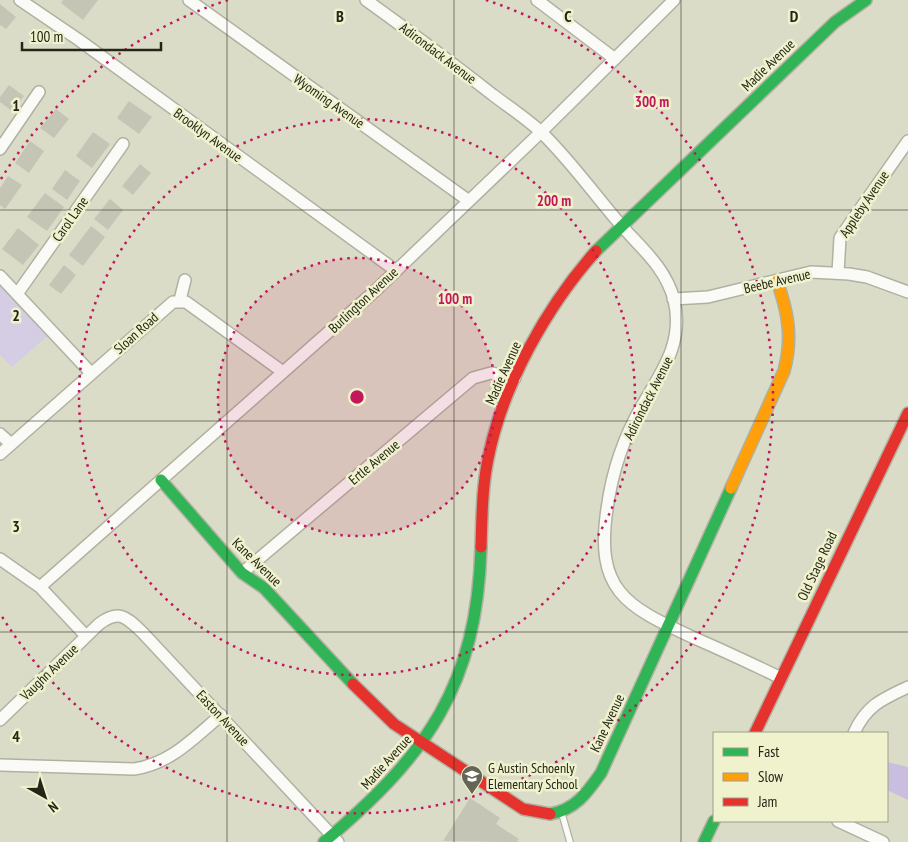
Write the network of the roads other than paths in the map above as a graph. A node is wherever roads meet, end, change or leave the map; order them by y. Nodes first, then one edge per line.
1 (20, 0) edge
2 (189, 0) edge
3 (366, 0) edge
4 (538, 0) edge
5 (674, 0) edge
6 (866, 0) edge
7 (615, 59) junction
8 (39, 92) dead end
9 (541, 132) junction
10 (908, 140) edge
11 (123, 144) dead end
12 (0, 149) edge
13 (469, 201) junction
14 (621, 226) junction
15 (395, 270) junction
16 (838, 273) junction
17 (0, 276) edge
18 (185, 280) dead end
19 (777, 281) junction
20 (908, 292) edge
21 (17, 294) junction
22 (673, 298) junction
23 (180, 300) junction
24 (283, 372) junction
25 (91, 373) junction
26 (515, 378) junction
27 (908, 413) edge
28 (0, 434) edge
29 (11, 444) junction
30 (0, 454) edge
31 (161, 480) junction
32 (0, 560) edge
33 (242, 573) junction
34 (40, 587) junction
35 (99, 624) joint
36 (669, 626) junction
37 (86, 636) junction
38 (782, 678) junction
39 (908, 687) edge
40 (221, 715) junction
41 (0, 720) edge
42 (755, 732) edge
43 (855, 732) edge
44 (424, 744) junction
45 (0, 765) edge
46 (561, 812) junction
47 (714, 822) edge
48 (840, 822) edge
49 (331, 840) edge
50 (570, 842) edge
51 (704, 842) edge
52 (883, 842) edge

1 - 15 street, Brooklyn Avenue
2 - 13 street, Wyoming Avenue
3 - 9 street, Adirondack Avenue
4 - 7 street
5 - 7 street, Burlington Avenue
6 - 14 street, Madie Avenue
7 - 9 street, Burlington Avenue
8 - 12 street
9 - 13 street, Burlington Avenue
9 - 14 street, Adirondack Avenue
10 - 16 street, Appleby Avenue
11 - 21 street, Carol Lane
13 - 15 street, Burlington Avenue
14 - 22 street, Adirondack Avenue
14 - 26 street, Madie Avenue
15 - 24 street, Burlington Avenue
16 - 19 street, Beebe Avenue
16 - 20 street, Beebe Avenue
17 - 21 street
18 - 23 street
19 - 22 street, Beebe Avenue
19 - 36 street, Kane Avenue
21 - 25 street
22 - 36 street, Adirondack Avenue
23 - 24 street
23 - 25 street, Sloan Road
24 - 31 street, Burlington Avenue
25 - 29 street, Sloan Road
26 - 33 street, Ertle Avenue
26 - 44 street, Madie Avenue
27 - 38 street, Old Stage Road
28 - 29 street
29 - 30 street, Sloan Road
31 - 33 street, Kane Avenue
31 - 34 street, Burlington Avenue
32 - 34 street
33 - 44 street, Kane Avenue
34 - 37 street
35 - 37 street, Vaughn Avenue
35 - 40 street, Easton Avenue
36 - 38 street, Adirondack Avenue
36 - 46 street, Kane Avenue
37 - 41 street, Vaughn Avenue
38 - 42 street, Old Stage Road
39 - 43 street
40 - 45 street
40 - 49 street, Easton Avenue
44 - 46 street, Kane Avenue
44 - 49 street, Madie Avenue
46 - 50 lane
47 - 51 street
48 - 52 street

